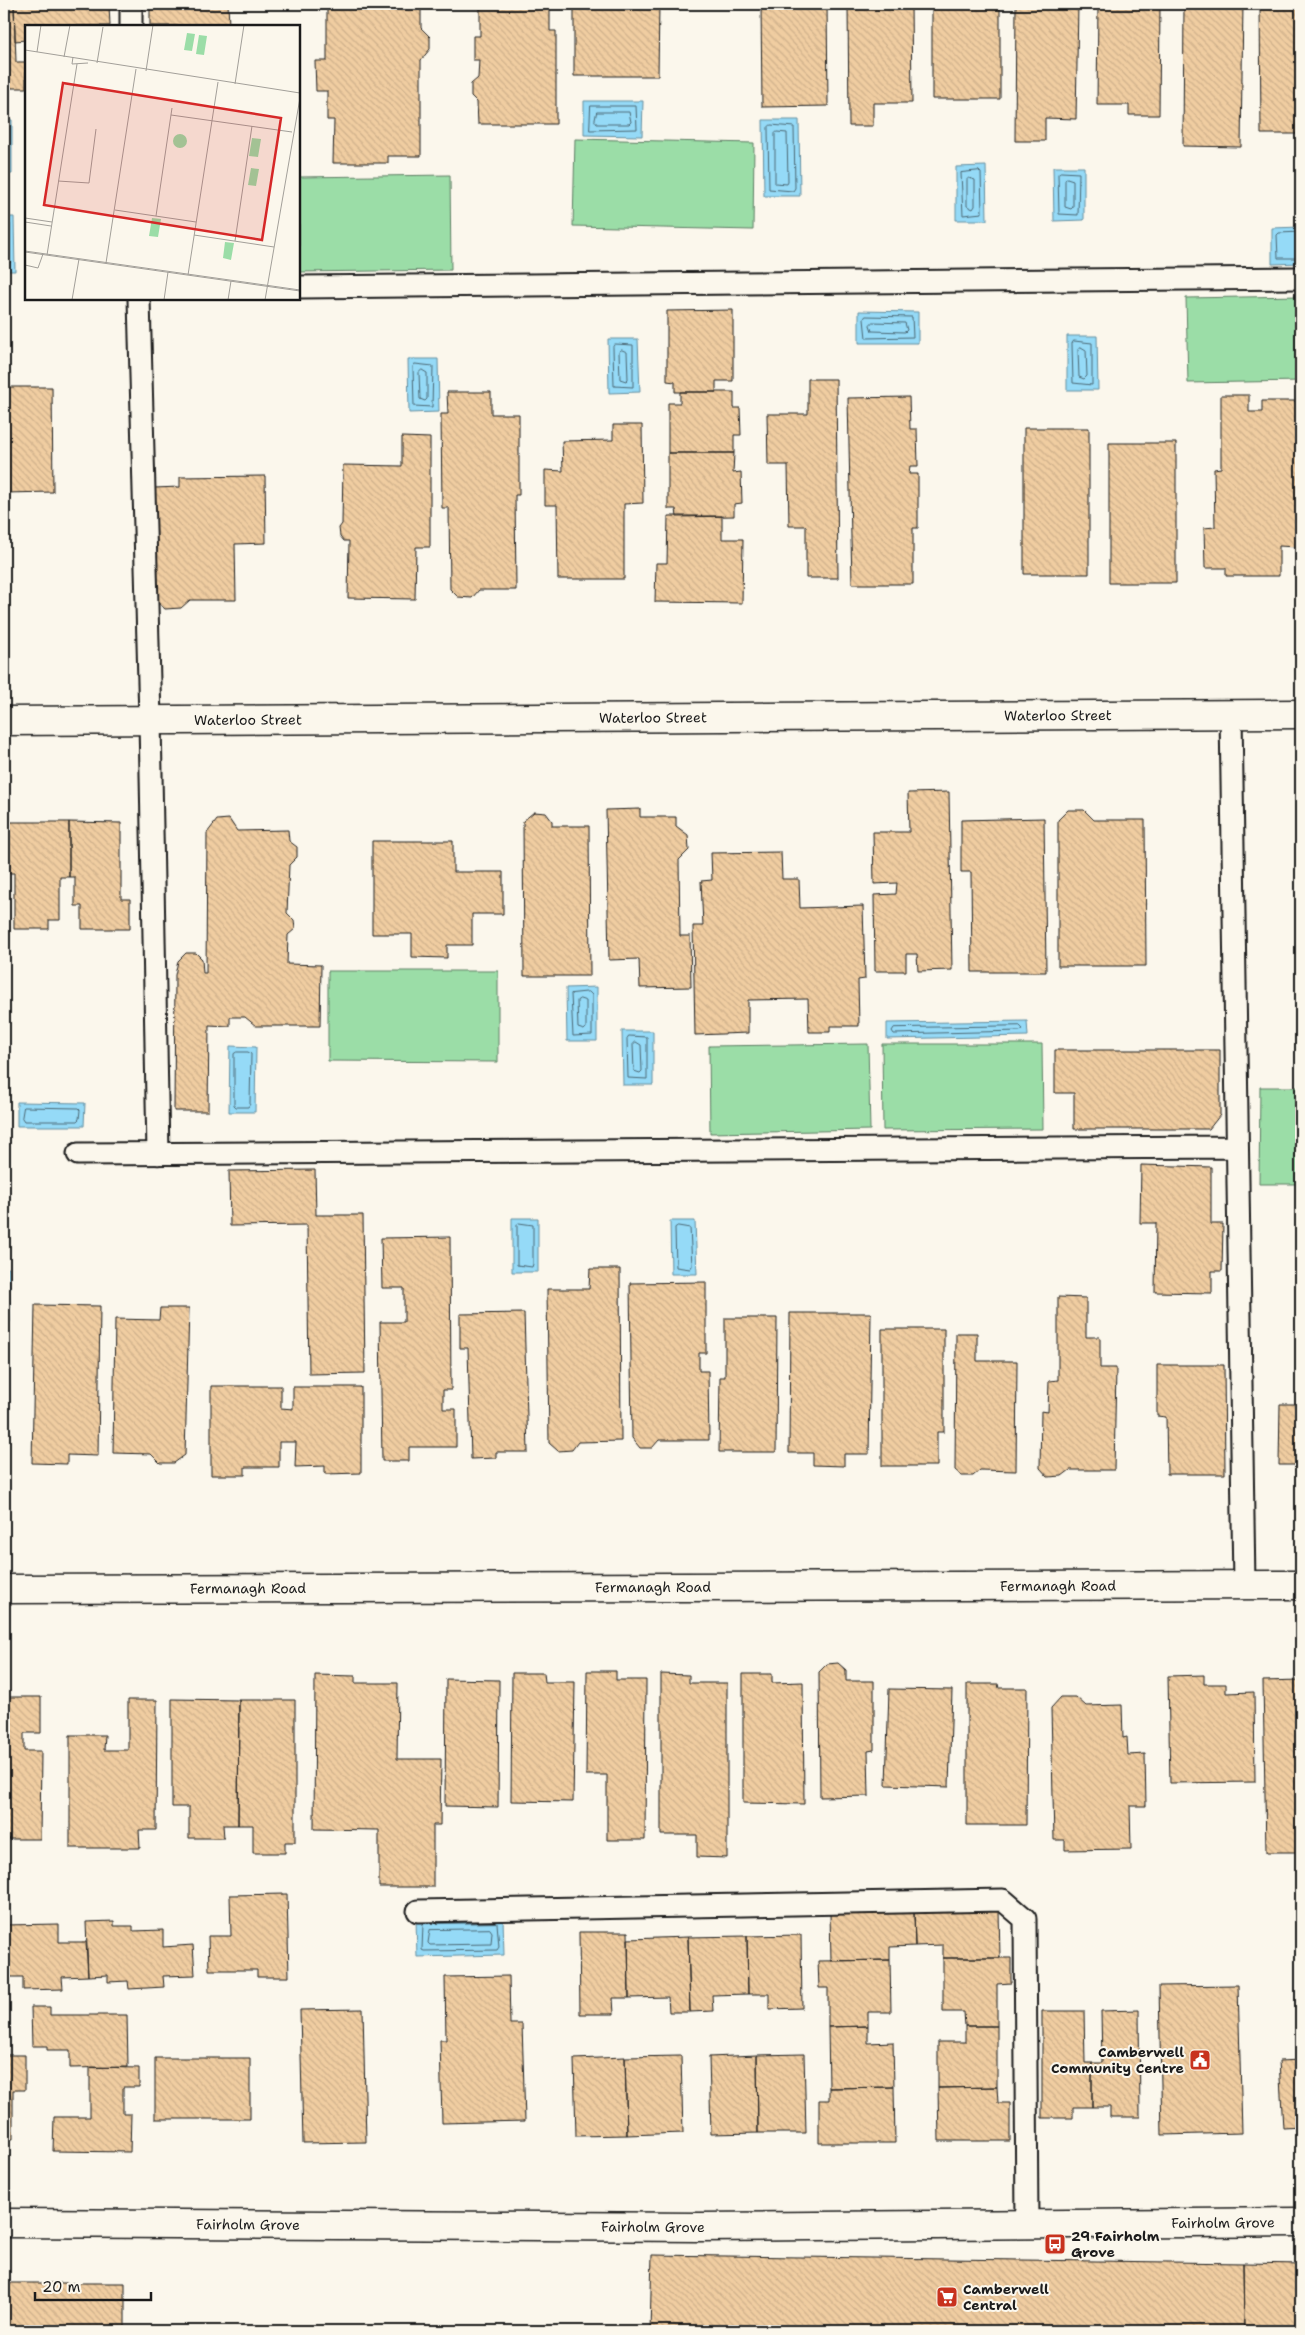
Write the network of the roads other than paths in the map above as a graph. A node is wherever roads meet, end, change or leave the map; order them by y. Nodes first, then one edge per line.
1 (131, 4) edge
2 (131, 25) edge
3 (1301, 278) edge
4 (300, 287) edge
5 (138, 300) edge
6 (1231, 714) junction
7 (1301, 714) edge
8 (150, 720) junction
9 (4, 721) edge
10 (1237, 1147) junction
11 (78, 1154) dead end
12 (158, 1154) junction
13 (1244, 1585) junction
14 (1301, 1585) edge
15 (4, 1589) edge
16 (418, 1911) dead end
17 (1301, 2222) edge
18 (4, 2223) edge
19 (1027, 2225) junction

1 - 2 lane
3 - 4 lane
5 - 8 lane
6 - 7 street, Waterloo Street
6 - 8 street, Waterloo Street
6 - 10 lane
8 - 9 street, Waterloo Street
8 - 12 lane
10 - 12 lane
10 - 13 lane
11 - 12 lane
13 - 14 street, Fermanagh Road
13 - 15 street, Fermanagh Road
16 - 19 lane
17 - 19 street, Fairholm Grove
18 - 19 street, Fairholm Grove

